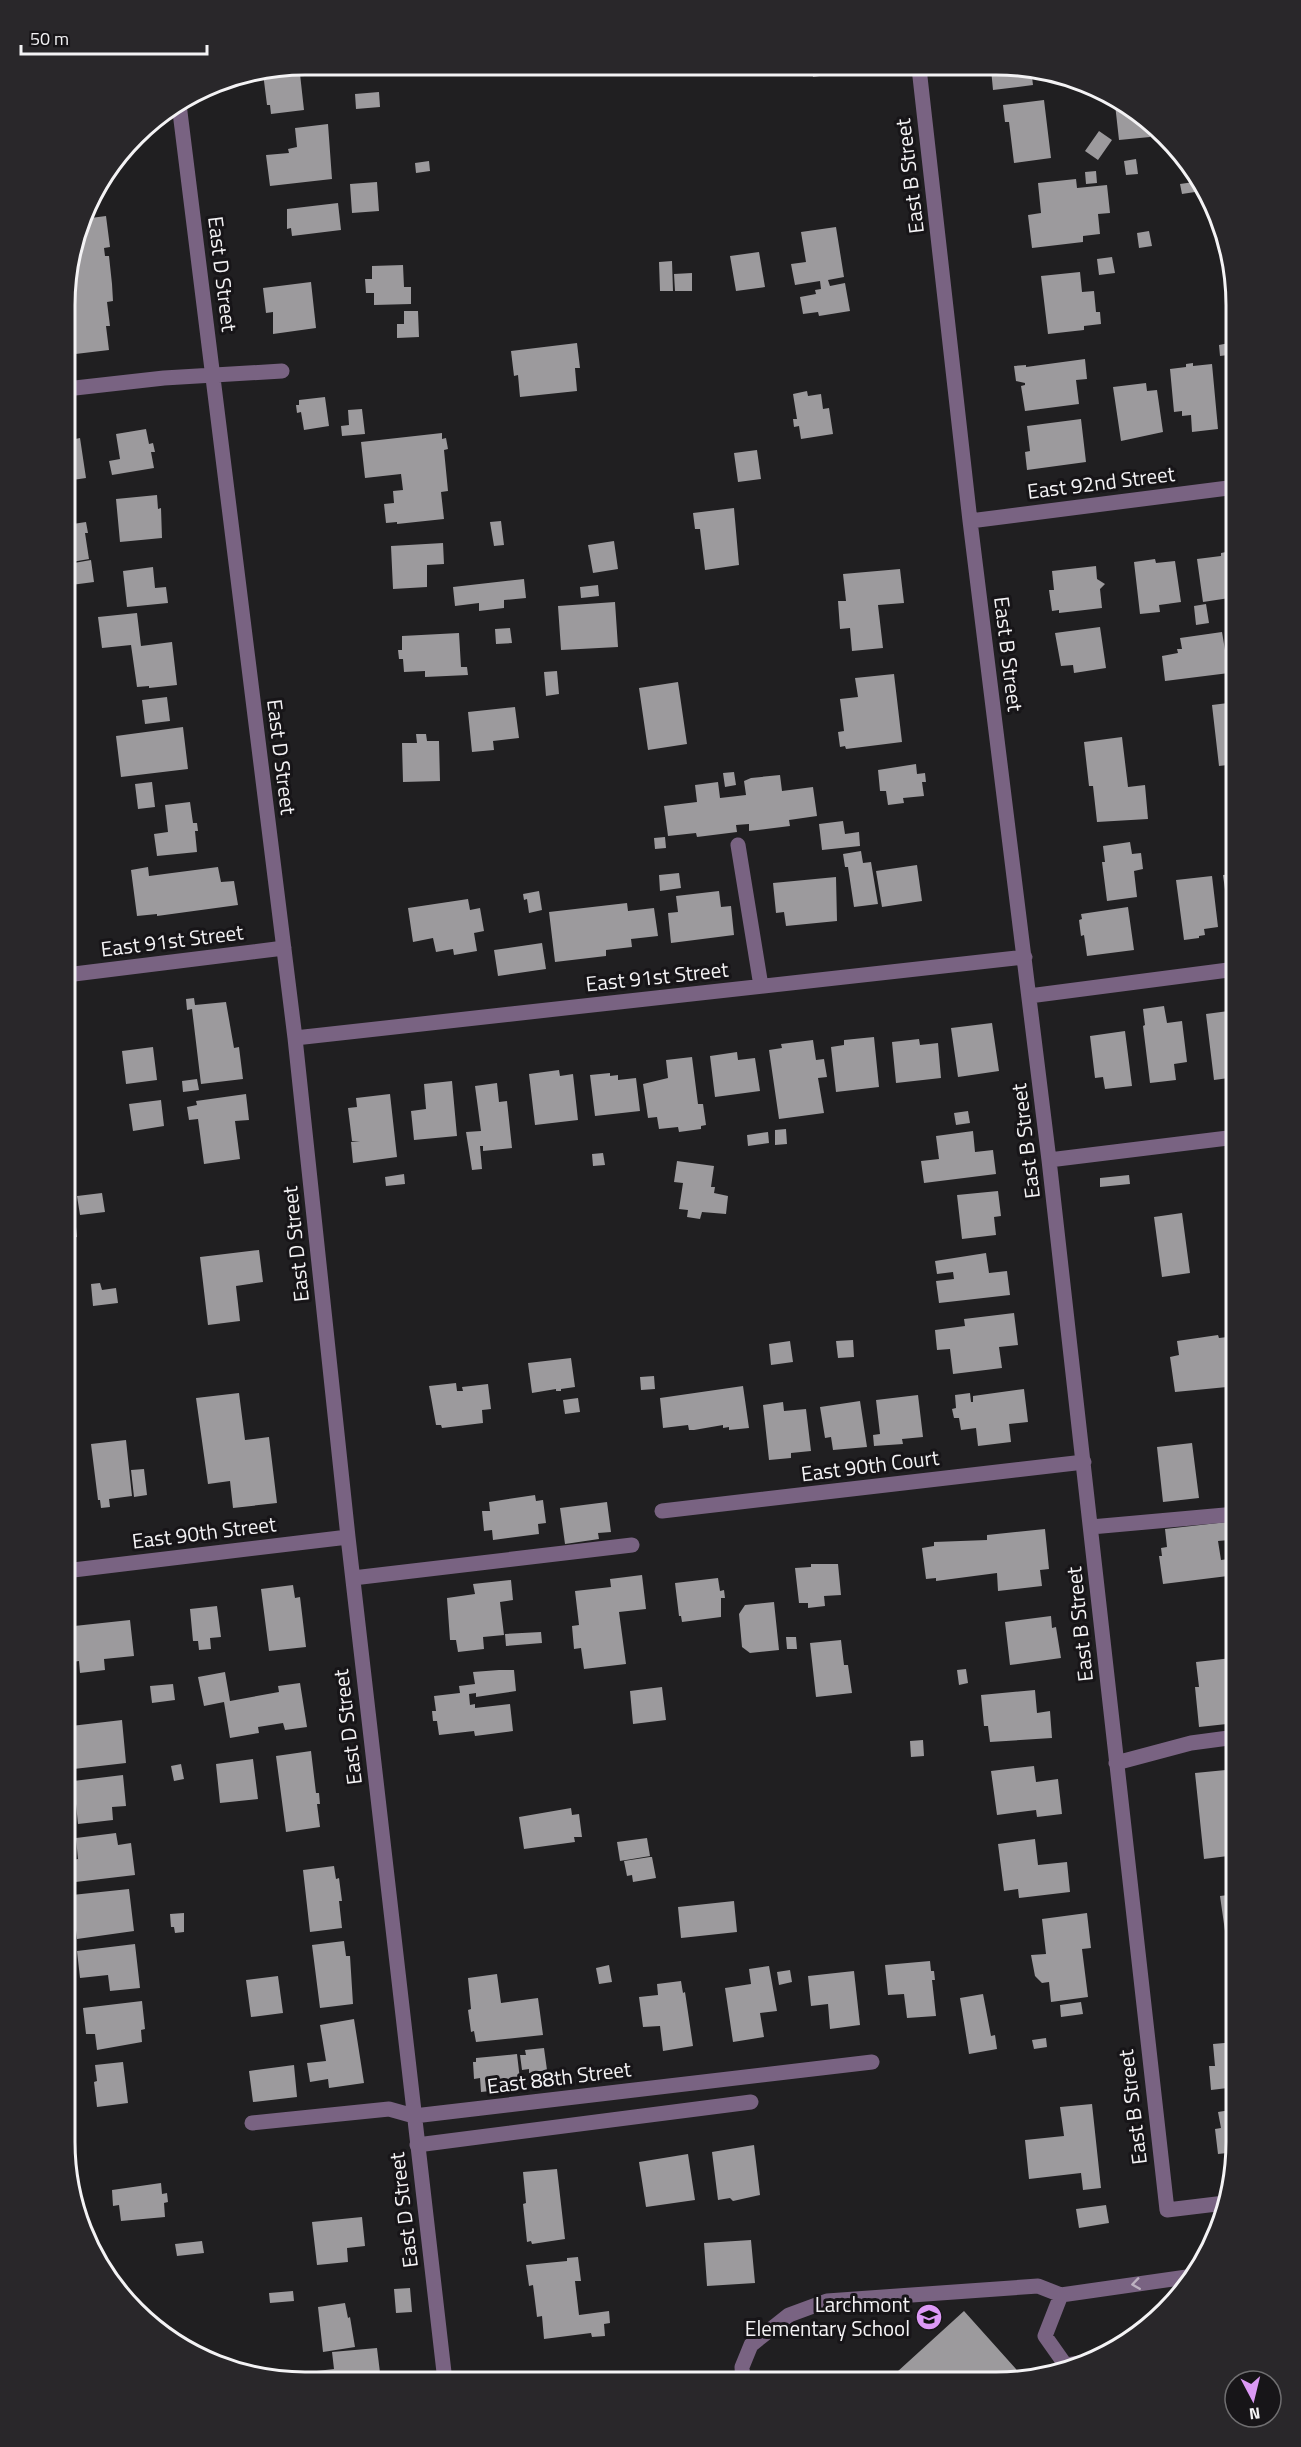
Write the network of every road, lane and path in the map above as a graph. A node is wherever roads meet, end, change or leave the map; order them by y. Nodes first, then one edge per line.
1 (920, 75) edge
2 (180, 112) edge
3 (282, 371) dead end
4 (213, 377) junction
5 (75, 388) edge
6 (1226, 488) edge
7 (970, 520) junction
8 (738, 845) dead end
9 (284, 948) junction
10 (1025, 957) junction
11 (1226, 970) edge
12 (75, 974) edge
13 (760, 986) junction
14 (1029, 996) junction
15 (295, 1038) junction
16 (1226, 1138) edge
17 (1049, 1160) junction
18 (1084, 1462) junction
19 (662, 1511) dead end
20 (1226, 1515) edge
21 (1091, 1527) junction
22 (348, 1537) junction
23 (632, 1545) dead end
24 (75, 1570) edge
25 (352, 1578) junction
26 (1226, 1738) edge
27 (1116, 1762) junction
28 (872, 2062) dead end
29 (751, 2102) dead end
30 (414, 2116) junction
31 (252, 2123) dead end
32 (417, 2145) junction
33 (1217, 2204) edge
34 (1181, 2278) edge
35 (1061, 2295) junction
36 (1063, 2362) edge
37 (444, 2372) edge
38 (742, 2372) edge

1 - 7 street, East B Street
2 - 4 street, East D Street
3 - 4 street
4 - 5 street
4 - 9 street, East D Street
6 - 7 street, East 92nd Street
7 - 10 street, East B Street
8 - 13 street
9 - 12 street, East 91st Street
9 - 15 street, East D Street
10 - 13 street, East 91st Street
10 - 14 street, East B Street
11 - 14 street
13 - 15 street, East 91st Street
14 - 17 street, East B Street
15 - 22 street, East D Street
16 - 17 street
17 - 18 street, East B Street
18 - 19 street, East 90th Court
18 - 21 street, East B Street
20 - 21 street
21 - 27 street, East B Street
22 - 24 street, East 90th Street
22 - 25 street, East D Street
23 - 25 street
25 - 30 street, East D Street
26 - 27 street
27 - 33 street, East B Street
28 - 30 street, East 88th Street
29 - 32 street
30 - 31 street, East 88th Street
30 - 32 street, East D Street
32 - 37 street, East D Street
34 -> 35 street
35 - 36 street
35 - 38 street

